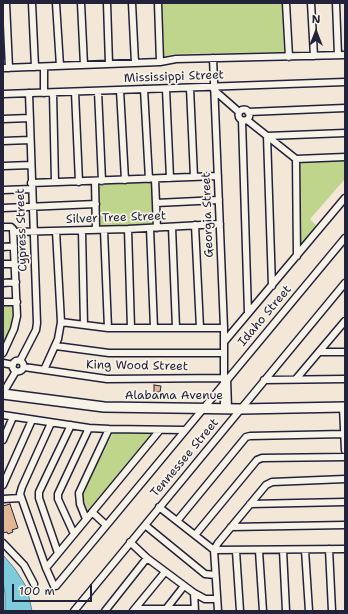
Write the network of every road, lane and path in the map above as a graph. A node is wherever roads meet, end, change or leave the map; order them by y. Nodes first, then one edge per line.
1 (6, 3) edge
2 (32, 3) edge
3 (56, 3) edge
4 (81, 3) edge
5 (106, 3) edge
6 (132, 3) edge
7 (158, 3) edge
8 (286, 3) edge
9 (311, 3) edge
10 (336, 3) edge
11 (342, 55) edge
12 (314, 56) junction
13 (289, 57) junction
14 (213, 58) junction
15 (160, 62) junction
16 (135, 63) junction
17 (109, 64) junction
18 (84, 65) junction
19 (60, 66) junction
20 (35, 67) junction
21 (44, 67) junction
22 (6, 68) edge
23 (345, 82) edge
24 (190, 88) junction
25 (214, 88) junction
26 (144, 89) junction
27 (166, 89) junction
28 (120, 90) junction
29 (98, 91) junction
30 (75, 92) junction
31 (29, 93) junction
32 (44, 93) junction
33 (53, 93) junction
34 (3, 94) edge
35 (345, 108) edge
36 (239, 112) junction
37 (248, 112) junction
38 (30, 118) junction
39 (3, 119) edge
40 (244, 120) junction
41 (345, 133) edge
42 (267, 136) junction
43 (30, 140) junction
44 (3, 141) edge
45 (345, 157) edge
46 (296, 159) junction
47 (31, 165) junction
48 (3, 166) edge
49 (218, 176) junction
50 (194, 177) junction
51 (170, 178) junction
52 (152, 179) junction
53 (125, 180) junction
54 (95, 181) junction
55 (102, 181) junction
56 (55, 182) junction
57 (80, 182) junction
58 (32, 186) junction
59 (3, 190) edge
60 (345, 198) edge
61 (219, 200) junction
62 (156, 203) junction
63 (96, 204) junction
64 (32, 207) junction
65 (3, 208) edge
66 (220, 224) junction
67 (195, 225) junction
68 (3, 227) edge
69 (172, 227) junction
70 (150, 228) junction
71 (157, 228) junction
72 (128, 229) junction
73 (13, 230) junction
74 (96, 230) junction
75 (104, 230) junction
76 (56, 231) junction
77 (82, 231) junction
78 (33, 232) junction
79 (345, 238) edge
80 (14, 246) junction
81 (3, 247) edge
82 (297, 256) junction
83 (3, 264) edge
84 (15, 264) junction
85 (16, 282) junction
86 (3, 283) edge
87 (345, 283) edge
88 (272, 286) junction
89 (3, 302) edge
90 (17, 302) junction
91 (248, 313) junction
92 (345, 321) edge
93 (61, 322) junction
94 (84, 325) junction
95 (108, 328) junction
96 (131, 328) junction
97 (154, 328) junction
98 (176, 328) junction
99 (200, 328) junction
100 (224, 328) junction
101 (342, 328) edge
102 (224, 342) junction
103 (5, 344) edge
104 (56, 346) junction
105 (319, 352) junction
106 (345, 352) edge
107 (3, 353) edge
108 (224, 353) junction
109 (3, 364) edge
110 (22, 364) junction
111 (14, 368) junction
112 (44, 370) junction
113 (345, 378) edge
114 (225, 380) junction
115 (264, 380) junction
116 (296, 380) junction
117 (3, 393) edge
118 (344, 407) edge
119 (202, 408) junction
120 (226, 408) junction
121 (241, 409) junction
122 (3, 415) edge
123 (13, 417) junction
124 (32, 420) junction
125 (51, 423) junction
126 (71, 425) junction
127 (89, 428) junction
128 (109, 429) junction
129 (160, 430) junction
130 (184, 430) junction
131 (344, 434) edge
132 (3, 440) edge
133 (345, 450) edge
134 (345, 457) edge
135 (345, 479) edge
136 (3, 485) edge
137 (3, 498) edge
138 (20, 498) junction
139 (345, 502) edge
140 (250, 504) junction
141 (159, 508) junction
142 (92, 512) junction
143 (86, 519) junction
144 (177, 521) junction
145 (106, 525) junction
146 (145, 525) junction
147 (345, 525) edge
148 (231, 527) junction
149 (74, 534) junction
150 (195, 535) junction
151 (130, 542) junction
152 (3, 543) edge
153 (345, 549) edge
154 (214, 550) junction
155 (283, 550) junction
156 (305, 550) junction
157 (329, 550) junction
158 (236, 551) junction
159 (259, 551) junction
160 (58, 553) junction
161 (147, 558) junction
162 (46, 568) junction
163 (165, 572) junction
164 (215, 575) junction
165 (34, 584) dead end
166 (184, 586) junction
167 (194, 593) junction
168 (217, 599) junction
169 (166, 609) junction
170 (134, 610) edge
171 (195, 610) edge
172 (74, 611) edge
173 (105, 611) edge
174 (218, 611) edge
175 (240, 611) edge
176 (263, 611) edge
177 (286, 611) edge
178 (309, 611) edge
179 (332, 611) edge

1 - 22 street
2 - 20 street
3 - 19 street
4 - 18 street
5 - 17 street
6 - 16 street
7 - 15 street
8 - 13 street
9 - 12 street
10 - 11 street
11 - 12 street
12 - 13 street
13 - 14 street
14 - 15 street
14 - 25 street, Georgia Street
15 - 16 street
16 - 17 street
17 - 18 street
18 - 19 street
19 - 21 street
20 - 21 street
20 - 22 street
21 - 32 street
23 - 25 street, Mississippi Street
24 - 25 street, Mississippi Street
24 - 27 street, Mississippi Street
24 - 50 street
25 - 36 street
25 - 49 street, Georgia Street
26 - 27 street, Mississippi Street
26 - 28 street, Mississippi Street
26 - 52 street
27 - 51 street
28 - 29 street, Mississippi Street
28 - 53 street
29 - 30 street, Mississippi Street
29 - 55 street
30 - 33 street, Mississippi Street
30 - 57 street
31 - 32 street, Mississippi Street
31 - 34 street, Mississippi Street
31 - 38 street, Cypress Street
32 - 33 street, Mississippi Street
33 - 56 street
35 - 37 street
36 - 37 street
36 - 40 street
37 - 40 street
38 - 39 street
38 - 43 street, Cypress Street
40 - 42 street
40 - 91 street
41 - 42 street
42 - 46 street
42 - 88 street
43 - 44 street
43 - 47 street, Cypress Street
45 - 46 street
46 - 82 street
47 - 48 street
47 - 58 street, Cypress Street
49 - 50 street
49 - 61 street, Georgia Street
50 - 51 street
51 - 52 street
52 - 53 street
52 - 62 street
53 - 55 street
54 - 55 street
54 - 57 street
54 - 63 street
56 - 57 street
56 - 58 street
58 - 59 street
58 - 64 street, Cypress Street
60 - 82 street
61 - 62 street
61 - 66 street, Georgia Street
62 - 71 street
63 - 64 street
63 - 74 street
64 - 65 street
64 - 78 street, Cypress Street
66 - 67 street, Silver Tree Street
66 - 100 street, Georgia Street
67 - 69 street, Silver Tree Street
67 - 99 street
68 - 73 street, Silver Tree Street
69 - 71 street, Silver Tree Street
69 - 98 street
70 - 71 street, Silver Tree Street
70 - 72 street, Silver Tree Street
70 - 97 street
72 - 75 street, Silver Tree Street
72 - 96 street
73 - 78 street, Silver Tree Street
73 - 80 street
74 - 75 street, Silver Tree Street
74 - 77 street, Silver Tree Street
75 - 95 street
76 - 77 street, Silver Tree Street
76 - 78 street, Silver Tree Street
76 - 93 street
77 - 94 street
78 - 110 street, Cypress Street
79 - 114 street, Idaho Street
80 - 81 street
80 - 84 street
82 - 88 street
83 - 84 street
84 - 85 street
85 - 86 street
85 - 90 street
87 - 115 street, Tennessee Street
88 - 91 street
89 - 90 street
90 - 103 street
91 - 102 street
92 - 101 street
93 - 94 street
93 - 104 street
94 - 95 street
95 - 96 street
96 - 97 street
97 - 98 street
98 - 99 street
99 - 100 street
100 - 102 street, Georgia Street
101 - 105 street
102 - 108 street, Georgia Street
103 - 107 street
104 - 108 street
104 - 112 street
105 - 106 street
105 - 116 street
108 - 114 street, Georgia Street
109 - 111 street
110 - 111 street
110 - 111 street
110 - 112 street, King Wood Street
111 - 117 street
112 - 114 street, King Wood Street
113 - 116 street
114 - 119 street, Idaho Street
114 - 120 street, Georgia Street
115 - 116 street
115 - 121 street, Tennessee Street
117 - 119 street, Alabama Avenue
118 - 121 street, Alabama Avenue
118 - 131 street
119 - 120 street, Alabama Avenue
119 - 130 street, Idaho Street
120 - 121 street, Alabama Avenue
121 - 141 street, Tennessee Street
122 - 123 street
123 - 124 street
123 - 132 street
124 - 125 street
124 - 136 street
125 - 126 street
125 - 138 street
126 - 127 street
126 - 160 street
127 - 128 street
127 - 149 street
128 - 129 street
128 - 143 street
129 - 130 street
129 - 142 street
130 - 145 street, Idaho Street
131 - 133 street
131 - 144 street
134 - 150 street
135 - 140 street
137 - 138 street
138 - 162 street
139 - 140 street
140 - 148 street
141 - 144 street
141 - 146 street, Tennessee Street
142 - 143 street
142 - 145 street
143 - 149 street
144 - 150 street
145 - 162 street, Idaho Street
146 - 151 street, Tennessee Street
146 - 164 street
147 - 148 street
148 - 154 street
149 - 160 street
150 - 154 street
151 - 161 street
151 - 172 street, Tennessee Street
152 - 165 street
153 - 157 street
154 - 158 street
154 - 164 street
155 - 156 street
155 - 159 street
155 - 177 street
156 - 157 street
156 - 178 street
157 - 179 street
158 - 159 street
158 - 175 street
159 - 176 street
160 - 162 street
161 - 163 street
161 - 173 street
163 - 166 street
163 - 170 street
164 - 168 street
166 - 167 street
166 - 169 street
167 - 168 street
167 - 171 street
168 - 174 street
169 - 170 street
169 - 171 street

